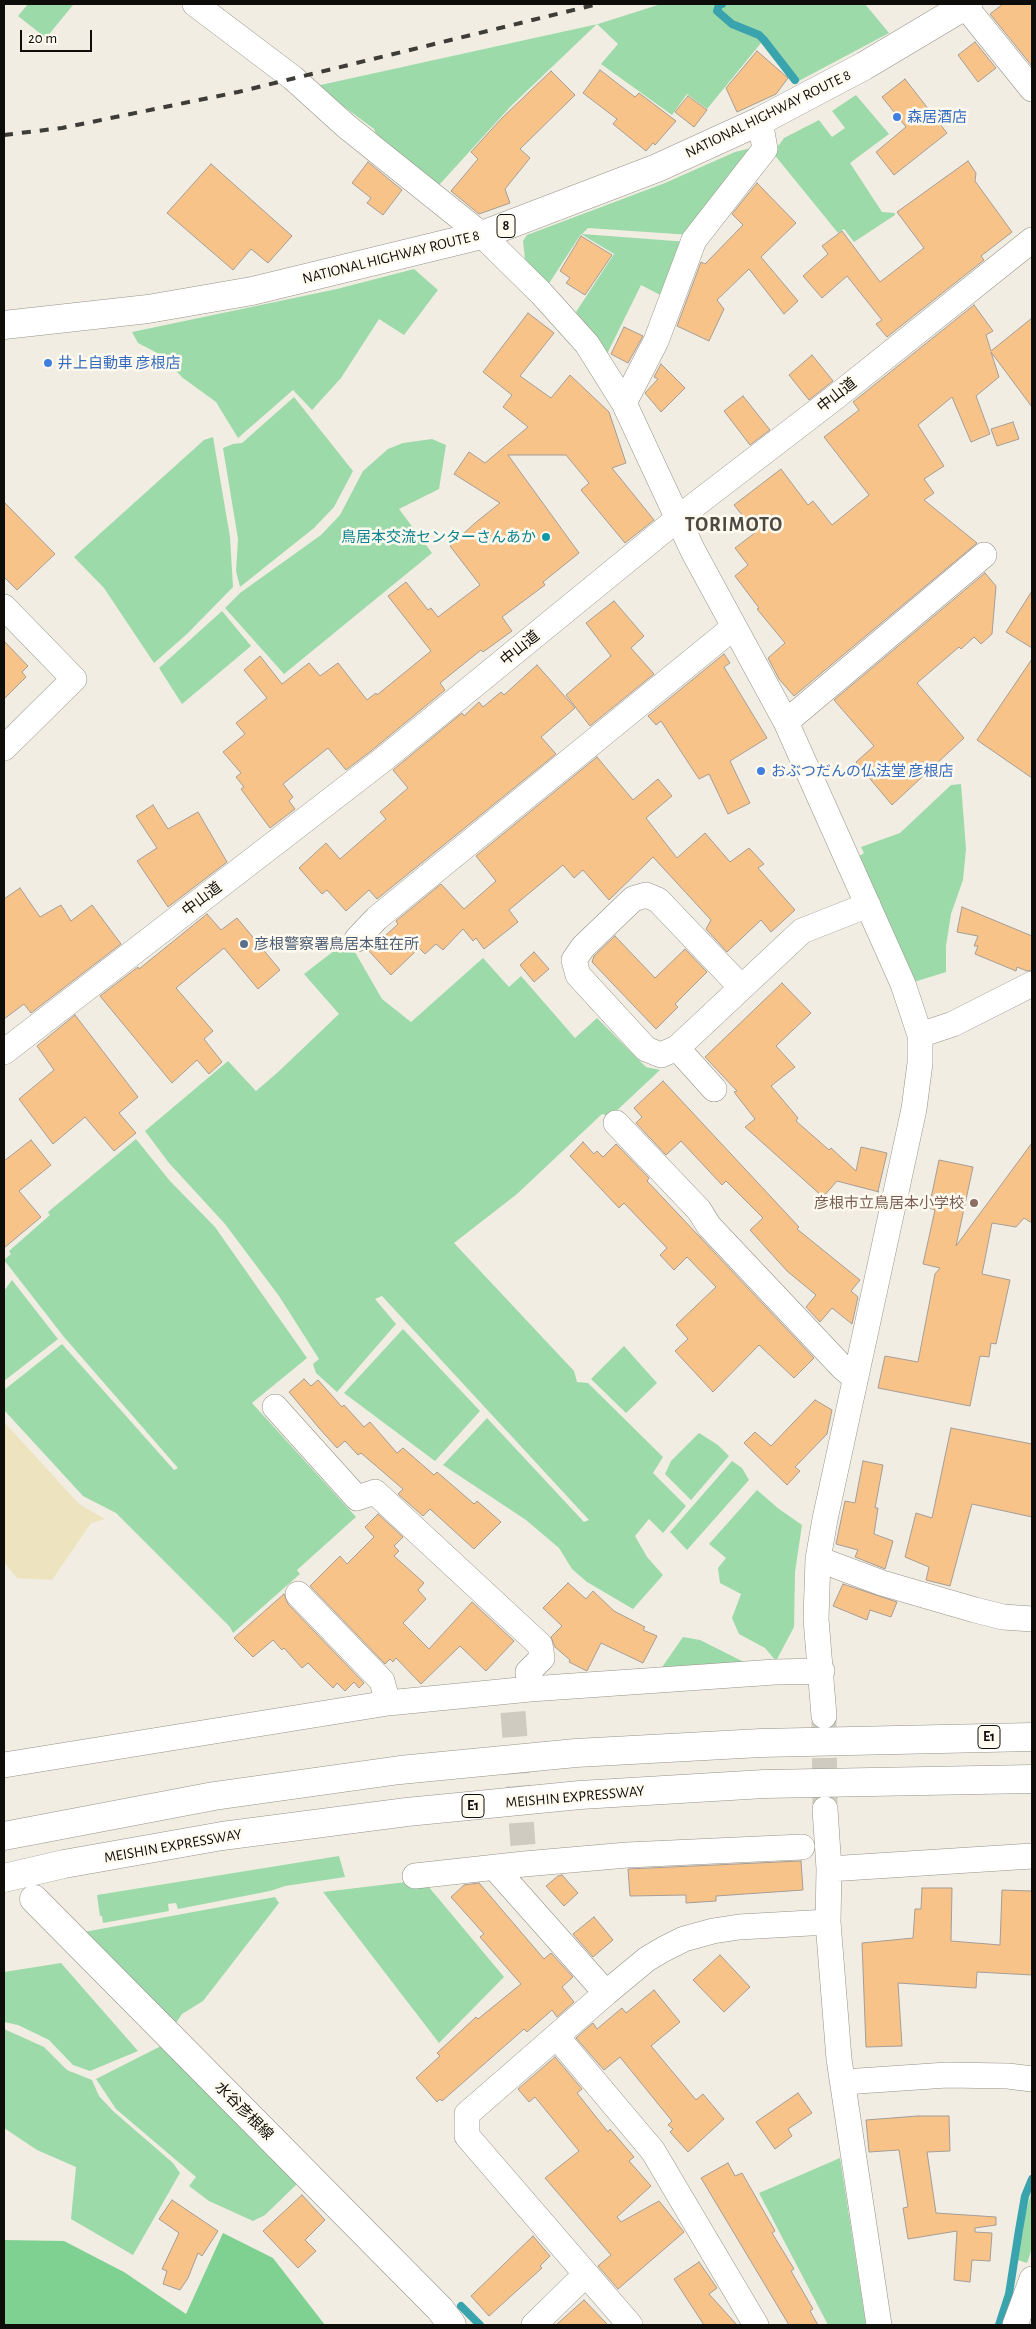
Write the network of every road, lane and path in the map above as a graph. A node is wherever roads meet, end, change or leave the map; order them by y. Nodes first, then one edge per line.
1 (195, 4) edge
2 (966, 5) edge
3 (1032, 89) edge
4 (760, 121) junction
5 (482, 235) junction
6 (1032, 240) edge
7 (4, 325) edge
8 (624, 404) junction
9 (677, 520) junction
10 (984, 555) dead end
11 (4, 607) edge
12 (734, 627) junction
13 (786, 722) junction
14 (4, 748) edge
15 (868, 905) junction
16 (357, 939) dead end
17 (1032, 984) edge
18 (741, 987) junction
19 (920, 1035) junction
20 (677, 1048) junction
21 (4, 1052) edge
22 (714, 1090) dead end
23 (616, 1124) dead end
24 (855, 1378) junction
25 (275, 1407) dead end
26 (818, 1559) junction
27 (298, 1594) dead end
28 (1032, 1618) edge
29 (822, 1671) junction
30 (518, 1698) junction
31 (388, 1703) junction
32 (824, 1716) tunnel mouth
33 (1032, 1737) edge
34 (4, 1765) edge
35 (1032, 1779) edge
36 (825, 1809) tunnel mouth
37 (4, 1836) edge
38 (802, 1847) dead end
39 (1032, 1856) edge
40 (495, 1868) junction
41 (830, 1868) junction
42 (415, 1876) dead end
43 (4, 1878) edge
44 (34, 1899) dead end
45 (828, 1922) junction
46 (606, 1993) junction
47 (557, 2037) junction
48 (1032, 2079) edge
49 (844, 2082) junction
50 (585, 2274) junction
51 (1032, 2279) edge
52 (452, 2325) edge
53 (534, 2325) edge
54 (630, 2325) edge
55 (756, 2325) edge
56 (879, 2325) edge
57 (1015, 2325) edge

1 - 5 street
2 - 3 street
2 - 4 main road, NATIONAL HIGHWAY ROUTE 8 / 8
4 - 5 main road, NATIONAL HIGHWAY ROUTE 8 / 8
4 - 8 street
5 - 7 main road, NATIONAL HIGHWAY ROUTE 8 / 8
5 - 8 street
6 - 9 street, 中山道
8 - 9 street
9 - 12 street
9 - 21 street, 中山道
10 - 13 street
11 - 14 street
12 - 13 street
12 - 16 street
13 - 15 street
15 - 18 street
15 - 19 street
17 - 19 street
18 - 20 street
18 - 20 street
19 - 24 street
20 - 22 street
23 - 24 street
24 - 26 street
25 - 30 street
26 - 28 street
26 - 29 street
27 - 31 street
29 - 30 street
29 - 32 street
30 - 31 street
31 - 34 street
33 - 37 main road, E1
35 - 43 main road, MEISHIN EXPRESSWAY / E1
36 - 41 street
38 - 40 street
39 - 41 street
40 - 42 street
40 - 46 street
41 - 45 street
44 - 52 main road, 水谷彦根線
45 - 46 street
45 - 49 street
46 - 47 street
47 - 50 street
47 - 55 street
48 - 49 street
49 - 56 street
50 - 53 street
50 - 54 street
51 - 57 street

